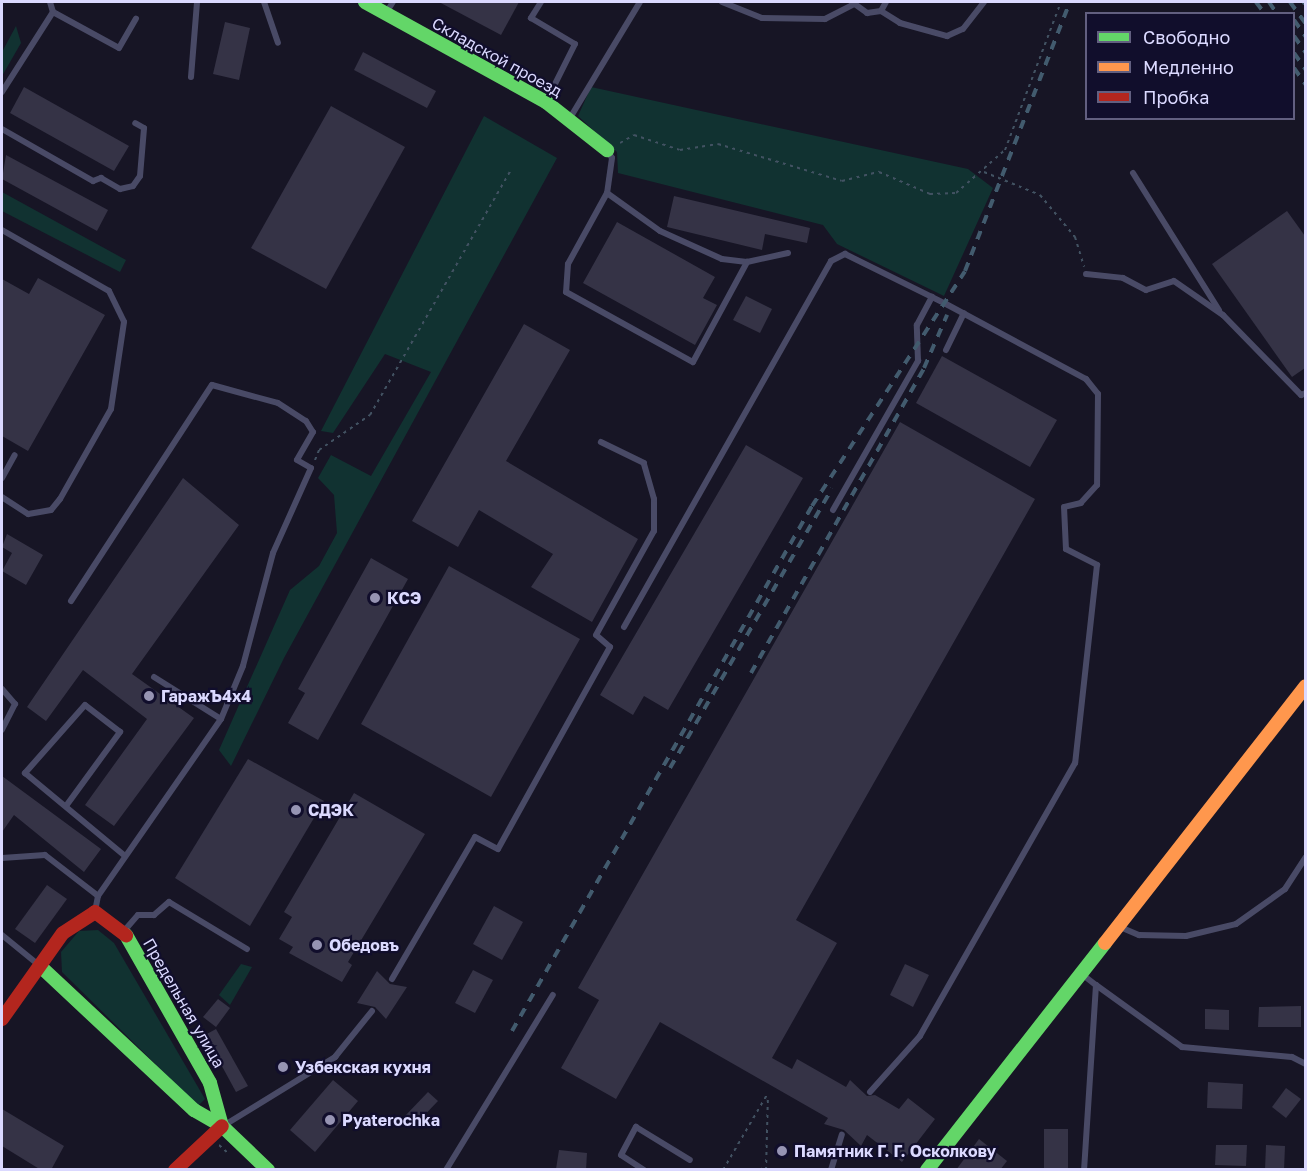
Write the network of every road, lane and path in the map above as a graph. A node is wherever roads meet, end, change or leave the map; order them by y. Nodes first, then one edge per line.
1 (50, 2) edge
2 (197, 2) edge
3 (264, 2) edge
4 (365, 2) edge
5 (541, 2) edge
6 (640, 2) edge
7 (722, 2) edge
8 (886, 2) edge
9 (984, 2) edge
10 (1061, 2) edge
11 (853, 3) edge
12 (389, 8) edge
13 (881, 11) junction
14 (53, 12) junction
15 (136, 19) dead end
16 (278, 44) dead end
17 (191, 77) dead end
18 (2, 92) edge
19 (546, 102) junction
20 (570, 118) junction
21 (135, 123) dead end
22 (2, 129) edge
23 (607, 150) junction
24 (511, 170) dead end
25 (984, 172) junction
26 (1133, 173) dead end
27 (608, 193) junction
28 (2, 230) edge
29 (788, 253) dead end
30 (747, 262) junction
31 (1086, 274) joint
32 (932, 297) junction
33 (964, 314) junction
34 (1223, 315) junction
35 (946, 350) dead end
36 (1305, 393) edge
37 (601, 442) dead end
38 (15, 455) dead end
39 (311, 468) junction
40 (2, 478) edge
41 (2, 497) edge
42 (833, 510) dead end
43 (71, 601) dead end
44 (624, 627) dead end
45 (154, 677) dead end
46 (1305, 686) edge
47 (2, 689) edge
48 (221, 719) junction
49 (2, 730) edge
50 (66, 806) junction
51 (125, 856) junction
52 (1305, 857) edge
53 (2, 858) edge
54 (98, 896) junction
55 (95, 912) junction
56 (1119, 927) junction
57 (124, 931) junction
58 (2, 935) edge
59 (248, 949) dead end
60 (40, 966) junction
61 (1080, 972) junction
62 (392, 979) dead end
63 (1096, 985) junction
64 (553, 995) dead end
65 (372, 1011) dead end
66 (2, 1019) edge
67 (1305, 1064) edge
68 (870, 1092) dead end
69 (222, 1126) junction
70 (842, 1135) dead end
71 (206, 1140) junction
72 (232, 1156) dead end
73 (690, 1160) dead end
74 (766, 1168) edge
75 (175, 1170) edge
76 (268, 1170) edge
77 (446, 1170) edge
78 (644, 1170) edge
79 (723, 1170) edge
80 (760, 1170) edge
81 (831, 1170) edge
82 (927, 1170) edge
83 (1084, 1170) edge

1 - 14 lane
2 - 17 lane
3 - 16 lane
4 - 12 street, Складской проезд
5 - 19 lane
6 - 20 lane
7 - 11 lane
8 - 13 lane
9 - 13 lane
10 - 25 path
11 - 13 lane
12 - 19 street, Складской проезд
14 - 15 lane
14 - 18 lane
19 - 20 street, Складской проезд
20 - 23 street, Складской проезд
21 - 22 lane
23 - 25 path
23 - 27 lane
24 - 39 path
25 - 31 path
26 - 34 lane
27 - 30 lane
27 - 30 lane
28 - 41 lane
29 - 30 lane
31 - 34 lane
32 - 33 lane
32 - 42 lane
32 - 44 lane
33 - 35 lane
33 - 68 lane
34 - 36 lane
37 - 62 lane
38 - 40 lane
39 - 43 lane
39 - 48 lane
45 - 48 lane
46 - 56 street
47 - 49 lane
48 - 51 lane
50 - 50 lane
50 - 51 lane
51 - 54 lane
52 - 56 lane
53 - 54 lane
54 - 55 lane
55 - 57 street, Предельная улица
55 - 60 street
56 - 61 street
57 - 59 lane
57 - 69 street, Предельная улица
58 - 60 lane
60 - 66 street
60 - 69 street
61 - 63 lane
61 - 82 street
63 - 67 lane
63 - 83 lane
64 - 77 lane
65 - 69 lane
69 - 71 street
69 - 76 street
70 - 81 lane
71 - 72 path
71 - 75 street
73 - 78 lane
74 - 79 path
74 - 80 path

